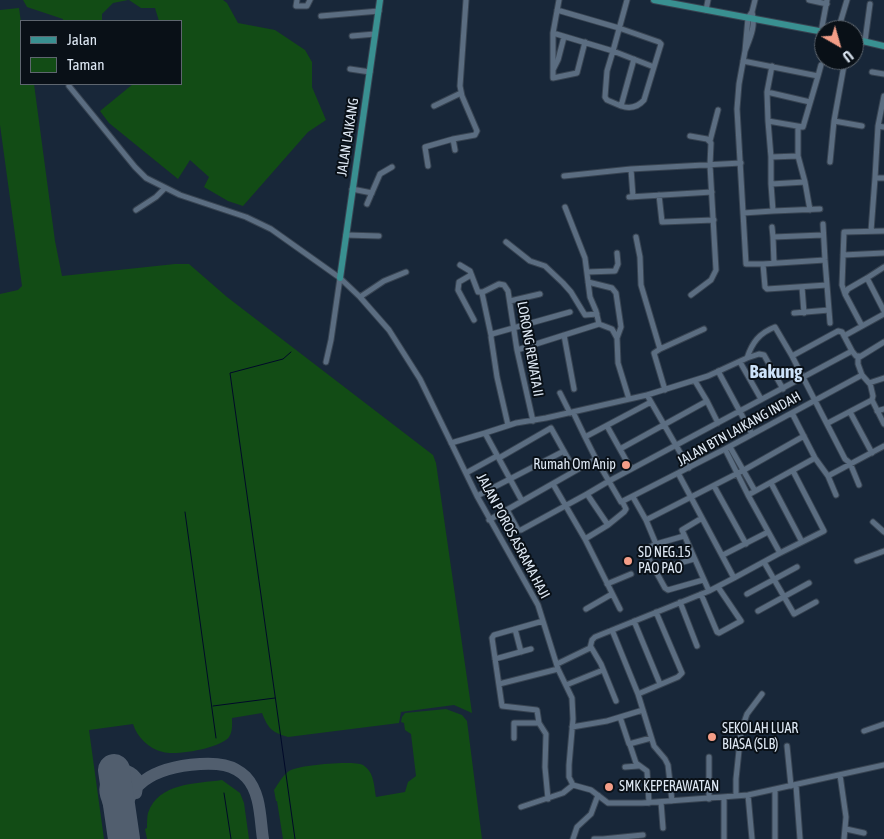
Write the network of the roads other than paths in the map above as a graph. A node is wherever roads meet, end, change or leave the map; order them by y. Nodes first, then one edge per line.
1 (297, 0) edge
2 (310, 0) edge
3 (380, 0) edge
4 (466, 0) edge
5 (559, 0) edge
6 (627, 0) edge
7 (654, 0) edge
8 (708, 0) edge
9 (755, 0) edge
10 (809, 0) edge
11 (847, 0) edge
12 (827, 2) edge
13 (870, 4) dead end
14 (556, 10) junction
15 (706, 10) junction
16 (379, 11) junction
17 (321, 16) dead end
18 (751, 16) junction
19 (824, 20) edge
20 (841, 20) edge
21 (619, 28) junction
22 (814, 30) edge
23 (553, 33) junction
24 (375, 34) junction
25 (352, 36) dead end
26 (564, 37) junction
27 (865, 41) joint
28 (585, 42) junction
29 (884, 46) edge
30 (613, 51) junction
31 (634, 59) junction
32 (743, 61) junction
33 (772, 66) junction
34 (654, 67) junction
35 (350, 69) dead end
36 (553, 70) junction
37 (820, 70) edge
38 (843, 70) edge
39 (370, 72) junction
40 (872, 72) dead end
41 (884, 74) edge
42 (818, 76) junction
43 (69, 86) dead end
44 (767, 92) junction
45 (461, 93) junction
46 (884, 99) edge
47 (810, 102) junction
48 (434, 106) dead end
49 (621, 106) junction
50 (718, 110) dead end
51 (768, 121) junction
52 (834, 121) junction
53 (862, 126) dead end
54 (881, 126) edge
55 (798, 127) junction
56 (690, 136) dead end
57 (453, 139) junction
58 (710, 140) junction
59 (455, 150) dead end
60 (877, 153) junction
61 (884, 153) edge
62 (798, 156) junction
63 (770, 157) junction
64 (830, 162) dead end
65 (741, 163) junction
66 (710, 165) junction
67 (428, 166) dead end
68 (392, 167) dead end
69 (630, 169) junction
70 (564, 176) dead end
71 (875, 178) junction
72 (884, 178) edge
73 (805, 182) junction
74 (771, 184) junction
75 (165, 188) junction
76 (352, 189) junction
77 (712, 192) junction
78 (372, 193) junction
79 (659, 195) junction
80 (367, 204) dead end
81 (565, 207) dead end
82 (820, 209) dead end
83 (136, 210) dead end
84 (810, 210) junction
85 (773, 211) junction
86 (743, 213) junction
87 (714, 220) junction
88 (823, 224) dead end
89 (772, 226) dead end
90 (871, 231) junction
91 (884, 231) edge
92 (346, 234) junction
93 (823, 235) junction
94 (379, 236) dead end
95 (636, 237) dead end
96 (773, 237) junction
97 (506, 242) dead end
98 (617, 252) dead end
99 (884, 253) edge
100 (843, 255) junction
101 (824, 260) junction
102 (774, 263) junction
103 (763, 264) junction
104 (460, 265) dead end
105 (884, 267) edge
106 (406, 272) dead end
107 (588, 272) junction
108 (471, 275) junction
109 (340, 278) junction
110 (866, 278) junction
111 (588, 282) junction
112 (827, 285) junction
113 (802, 287) junction
114 (482, 293) junction
115 (540, 294) dead end
116 (691, 294) dead end
117 (845, 294) junction
118 (360, 297) junction
119 (881, 300) edge
120 (510, 301) junction
121 (829, 310) junction
122 (570, 312) dead end
123 (804, 312) junction
124 (884, 313) edge
125 (597, 314) junction
126 (794, 314) dead end
127 (474, 320) dead end
128 (830, 322) dead end
129 (599, 324) junction
130 (862, 326) junction
131 (514, 328) junction
132 (704, 329) dead end
133 (492, 335) junction
134 (564, 336) junction
135 (844, 336) junction
136 (617, 338) junction
137 (884, 342) edge
138 (660, 349) junction
139 (517, 350) junction
140 (852, 351) junction
141 (792, 356) junction
142 (859, 356) junction
143 (747, 358) junction
144 (326, 362) dead end
145 (740, 362) junction
146 (718, 371) junction
147 (862, 375) junction
148 (804, 378) junction
149 (884, 378) edge
150 (695, 381) junction
151 (870, 383) junction
152 (574, 388) dead end
153 (782, 388) junction
154 (665, 390) junction
155 (560, 393) dead end
156 (647, 395) junction
157 (629, 399) junction
158 (761, 399) junction
159 (816, 400) junction
160 (872, 400) junction
161 (707, 401) junction
162 (651, 402) junction
163 (884, 408) edge
164 (739, 411) junction
165 (877, 411) junction
166 (850, 412) junction
167 (571, 413) junction
168 (792, 413) junction
169 (546, 418) junction
170 (533, 421) junction
171 (718, 423) junction
172 (828, 423) junction
173 (884, 424) edge
174 (508, 425) junction
175 (663, 425) junction
176 (607, 426) junction
177 (551, 428) junction
178 (485, 433) junction
179 (752, 434) junction
180 (804, 436) junction
181 (585, 437) junction
182 (451, 443) junction
183 (676, 445) junction
184 (884, 446) edge
185 (728, 448) junction
186 (620, 449) junction
187 (564, 451) junction
188 (872, 453) junction
189 (498, 457) junction
190 (815, 458) junction
191 (596, 459) junction
192 (850, 463) junction
193 (689, 468) junction
194 (631, 470) junction
195 (744, 470) junction
196 (575, 471) junction
197 (793, 471) junction
198 (466, 473) junction
199 (678, 473) junction
200 (737, 473) junction
201 (828, 476) junction
202 (510, 479) junction
203 (609, 481) junction
204 (771, 482) junction
205 (553, 484) junction
206 (859, 485) dead end
207 (714, 486) junction
208 (755, 491) junction
209 (587, 494) junction
210 (748, 495) junction
211 (836, 495) dead end
212 (477, 496) junction
213 (633, 497) junction
214 (691, 498) junction
215 (522, 501) junction
216 (623, 502) junction
217 (567, 505) junction
218 (507, 510) junction
219 (702, 518) junction
220 (490, 520) junction
221 (646, 520) junction
222 (873, 522) dead end
223 (608, 525) junction
224 (768, 532) junction
225 (884, 532) edge
226 (684, 536) junction
227 (585, 539) junction
228 (802, 542) junction
229 (656, 544) junction
230 (746, 544) junction
231 (884, 551) edge
232 (780, 553) junction
233 (723, 555) junction
234 (694, 559) junction
235 (857, 561) dead end
236 (764, 562) junction
237 (797, 568) dead end
238 (655, 570) junction
239 (630, 574) dead end
240 (734, 578) junction
241 (774, 579) junction
242 (703, 580) junction
243 (809, 582) dead end
244 (607, 584) junction
245 (718, 587) junction
246 (708, 591) junction
247 (612, 594) junction
248 (701, 594) junction
249 (747, 594) dead end
250 (784, 596) junction
251 (680, 602) junction
252 (816, 602) dead end
253 (586, 609) dead end
254 (620, 609) dead end
255 (758, 611) dead end
256 (656, 612) junction
257 (634, 620) junction
258 (543, 621) junction
259 (515, 629) junction
260 (612, 630) junction
261 (696, 646) dead end
262 (591, 647) junction
263 (531, 649) dead end
264 (521, 652) junction
265 (495, 659) junction
266 (558, 666) junction
267 (603, 670) junction
268 (499, 684) junction
269 (566, 684) junction
270 (660, 684) junction
271 (638, 694) junction
272 (762, 694) dead end
273 (616, 702) dead end
274 (642, 710) junction
275 (620, 717) junction
276 (539, 723) junction
277 (884, 724) edge
278 (572, 727) junction
279 (864, 731) dead end
280 (514, 738) dead end
281 (651, 738) junction
282 (630, 745) junction
283 (787, 746) dead end
284 (709, 757) dead end
285 (884, 765) edge
286 (638, 766) junction
287 (626, 767) dead end
288 (840, 775) junction
289 (573, 785) junction
290 (794, 785) junction
291 (775, 790) junction
292 (748, 795) junction
293 (598, 796) junction
294 (736, 796) junction
295 (724, 798) junction
296 (548, 799) junction
297 (709, 799) junction
298 (672, 801) junction
299 (661, 802) junction
300 (649, 803) junction
301 (520, 807) dead end
302 (664, 828) dead end
303 (846, 830) junction
304 (864, 833) dead end
305 (643, 835) dead end
306 (573, 839) edge
307 (594, 839) edge
308 (603, 839) edge
309 (724, 839) edge
310 (752, 839) edge
311 (775, 839) edge
312 (800, 839) edge
313 (844, 839) edge

1 - 2 street
3 - 16 main road, JALAN LAIKANG
4 - 45 street
5 - 14 street
6 - 21 street
7 - 15 main road
8 - 15 street
9 - 18 street
10 - 12 street
11 - 20 street
12 - 19 street
13 - 27 street
14 - 21 street
14 - 23 street
15 - 18 main road
16 - 17 street
16 - 24 main road, JALAN LAIKANG
18 - 22 main road
18 - 32 street
21 - 30 street
21 - 34 street
23 - 26 street
23 - 36 street
24 - 25 street
24 - 39 main road, JALAN LAIKANG
26 - 28 street
26 - 36 street
27 - 29 main road
28 - 30 street
28 - 36 street
30 - 31 street
30 - 49 street
31 - 34 street
31 - 49 street
32 - 33 street
32 - 65 street
33 - 42 street
33 - 44 street
34 - 49 street
35 - 39 street
37 - 42 street
38 - 52 street
39 - 76 main road, JALAN LAIKANG
40 - 41 street
42 - 47 street
43 - 75 street, JALAN POROS ASRAMA HAJI
44 - 47 street
44 - 51 street
45 - 48 street
45 - 57 street
46 - 54 street
47 - 55 street
50 - 58 street
51 - 55 street
51 - 63 street
52 - 53 street
52 - 64 street
54 - 60 street
55 - 62 street
56 - 58 street
57 - 59 street
57 - 67 street
58 - 66 street
60 - 61 street
60 - 71 street
62 - 63 street
62 - 73 street
63 - 74 street
65 - 66 street
65 - 86 street
66 - 69 street
66 - 77 street
68 - 78 street
69 - 70 street
69 - 79 street
71 - 72 street
71 - 90 street
73 - 74 street
73 - 84 street
74 - 85 street
75 - 83 street
75 - 109 street, JALAN POROS ASRAMA HAJI
76 - 78 street
76 - 92 main road, JALAN LAIKANG
77 - 79 street
77 - 87 street
78 - 80 street
79 - 87 street
81 - 107 street
82 - 84 street
84 - 85 street
85 - 86 street
86 - 103 street
87 - 116 street
88 - 93 street
89 - 96 street
90 - 91 street
90 - 100 street
92 - 94 street
92 - 109 main road, JALAN LAIKANG
93 - 96 street
93 - 101 street
95 - 138 street
96 - 102 street
97 - 125 street
98 - 107 street
99 - 100 street
100 - 117 street
101 - 102 street
101 - 112 street
102 - 103 street
103 - 113 street
104 - 108 street
105 - 110 street
106 - 118 street
107 - 111 street
108 - 114 street
108 - 127 street
109 - 118 street, JALAN POROS ASRAMA HAJI
109 - 144 street
110 - 117 street
110 - 119 street
111 - 125 street
111 - 136 street
112 - 113 street
112 - 121 street
113 - 123 street
114 - 120 street, LORONG REWATA II
114 - 133 street
115 - 120 street
117 - 130 street
118 - 182 street, JALAN POROS ASRAMA HAJI
119 - 124 street
120 - 131 street, LORONG REWATA II
121 - 123 street
121 - 128 street
122 - 131 street
123 - 126 street
124 - 130 street
125 - 129 street
129 - 134 street
129 - 136 street
130 - 135 street
131 - 133 street
131 - 139 street, LORONG REWATA II
132 - 138 street
133 - 174 street
134 - 139 street
134 - 152 street
135 - 140 street
135 - 141 street
136 - 157 street
137 - 142 street
138 - 154 street
139 - 170 street, LORONG REWATA II
140 - 142 street
140 - 148 street
141 - 143 street
141 - 148 street
142 - 147 street
143 - 145 street
143 - 153 street
145 - 146 street
145 - 158 street
146 - 150 street
146 - 164 street
147 - 151 street
147 - 159 street, JALAN BTN LAIKANG INDAH
148 - 153 street
148 - 159 street
149 - 151 street
150 - 154 street
150 - 161 street
151 - 160 street
153 - 158 street
154 - 156 street
155 - 167 street
156 - 157 street
156 - 162 street
157 - 167 street
158 - 164 street
159 - 168 street, JALAN BTN LAIKANG INDAH
159 - 172 street
160 - 165 street
160 - 166 street
161 - 171 street
161 - 175 street
162 - 175 street
162 - 176 street
163 - 165 street
164 - 171 street
164 - 179 street
165 - 173 street
166 - 172 street
166 - 188 street
167 - 169 street
167 - 181 street
168 - 179 street, JALAN BTN LAIKANG INDAH
168 - 180 street
169 - 170 street
169 - 177 street
170 - 174 street
171 - 183 street
172 - 192 street
174 - 178 street
175 - 183 street
175 - 186 street
176 - 181 street
176 - 186 street
177 - 187 street
177 - 189 street
178 - 182 street
178 - 189 street
179 - 185 street, JALAN BTN LAIKANG INDAH
180 - 190 street
180 - 195 street
181 - 191 street
182 - 198 street, JALAN POROS ASRAMA HAJI
183 - 193 street
183 - 194 street
184 - 188 street
185 - 193 street, JALAN BTN LAIKANG INDAH
185 - 195 street
185 - 200 street
186 - 194 street
187 - 196 street
187 - 202 street
188 - 192 street
189 - 198 street
189 - 202 street
190 - 197 street
190 - 201 street
191 - 196 street
191 - 203 street
192 - 201 street
192 - 206 street
193 - 199 street, JALAN BTN LAIKANG INDAH
194 - 203 street
195 - 200 street
195 - 208 street
196 - 205 street
197 - 204 street
197 - 228 street
198 - 212 street, JALAN POROS ASRAMA HAJI
199 - 213 street
199 - 214 street, JALAN BTN LAIKANG INDAH
200 - 207 street
200 - 210 street
201 - 211 street
202 - 212 street
202 - 215 street
203 - 209 street
203 - 216 street
204 - 208 street
204 - 228 street
205 - 215 street
205 - 217 street
207 - 214 street
207 - 230 street
208 - 210 street
209 - 217 street
209 - 223 street
210 - 224 street
212 - 220 street, JALAN POROS ASRAMA HAJI
213 - 216 street
213 - 221 street
214 - 219 street, JALAN BTN LAIKANG INDAH
214 - 221 street
215 - 218 street
216 - 223 street
217 - 218 street
217 - 227 street
218 - 220 street
219 - 226 street
219 - 233 street, JALAN BTN LAIKANG INDAH
220 - 258 street, JALAN POROS ASRAMA HAJI
221 - 229 street
222 - 225 street
223 - 227 street
224 - 230 street
224 - 232 street
226 - 229 street
226 - 234 street
227 - 244 street
228 - 232 street
229 - 238 street
230 - 233 street
231 - 235 street
232 - 236 street
233 - 240 street, JALAN BTN LAIKANG INDAH
234 - 238 street
234 - 242 street
236 - 240 street
236 - 241 street
237 - 241 street
238 - 242 street
239 - 244 street
240 - 245 street
241 - 249 street
241 - 250 street
242 - 246 street
243 - 250 street
244 - 247 street
245 - 246 street
245 - 248 street
246 - 248 street
247 - 253 street
247 - 254 street
248 - 251 street
250 - 252 street
250 - 255 street
251 - 256 street
251 - 261 street
256 - 257 street
256 - 270 street
257 - 260 street
257 - 270 street
258 - 259 street
258 - 266 street, JALAN POROS ASRAMA HAJI
259 - 264 street
259 - 265 street
260 - 262 street
260 - 271 street
262 - 266 street
262 - 267 street
263 - 264 street
264 - 265 street
265 - 268 street
266 - 268 street
266 - 269 street, JALAN POROS ASRAMA HAJI
267 - 269 street
267 - 273 street
268 - 276 street
269 - 278 street, JALAN POROS ASRAMA HAJI
270 - 271 street
271 - 274 street
272 - 294 street
274 - 275 street
274 - 281 street
275 - 278 street
275 - 282 street
276 - 280 street
276 - 296 street
277 - 279 street
278 - 289 street, JALAN POROS ASRAMA HAJI
281 - 282 street
281 - 298 street
282 - 286 street
283 - 290 street
284 - 297 street
285 - 288 street
286 - 287 street
286 - 300 street
288 - 290 street
288 - 303 street
289 - 293 street
289 - 296 street
290 - 291 street
290 - 312 street
291 - 292 street
291 - 311 street
292 - 294 street
292 - 310 street
293 - 300 street
293 - 306 street
294 - 295 street
295 - 297 street
295 - 309 street
296 - 301 street
297 - 298 street
298 - 299 street
299 - 300 street
299 - 302 street
303 - 304 street
303 - 313 street
305 - 308 street
307 - 308 street

